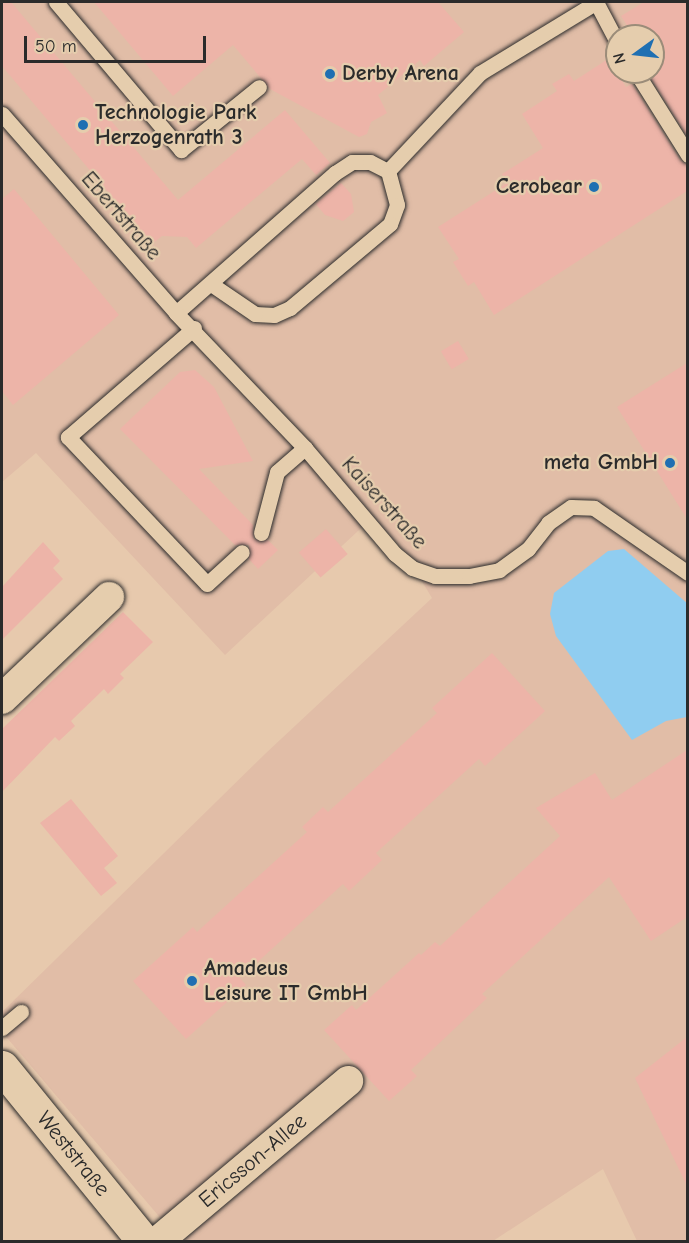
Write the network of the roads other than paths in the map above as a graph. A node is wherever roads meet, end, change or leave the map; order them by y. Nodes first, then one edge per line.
1 (56, 2) edge
2 (596, 2) edge
3 (608, 24) edge
4 (643, 84) edge
5 (259, 87) dead end
6 (2, 114) edge
7 (687, 155) edge
8 (388, 171) junction
9 (211, 284) junction
10 (176, 313) junction
11 (194, 328) junction
12 (305, 448) junction
13 (261, 533) dead end
14 (242, 552) dead end
15 (687, 573) edge
16 (109, 597) dead end
17 (2, 699) edge
18 (21, 1012) dead end
19 (2, 1028) edge
20 (2, 1067) edge
21 (348, 1081) dead end
22 (144, 1242) edge
23 (157, 1242) edge

1 - 5 lane
2 - 3 lane
2 - 8 lane
4 - 7 lane
6 - 10 lane, Ebertstraße
8 - 9 lane
8 - 9 lane
9 - 10 lane
10 - 11 lane, Kaiserstraße
11 - 12 lane, Kaiserstraße
11 - 14 lane
12 - 13 lane
12 - 15 lane, Kaiserstraße
16 - 17 street
18 - 19 lane
20 - 22 main road, Weststraße
21 - 23 street, Ericsson-Allee

